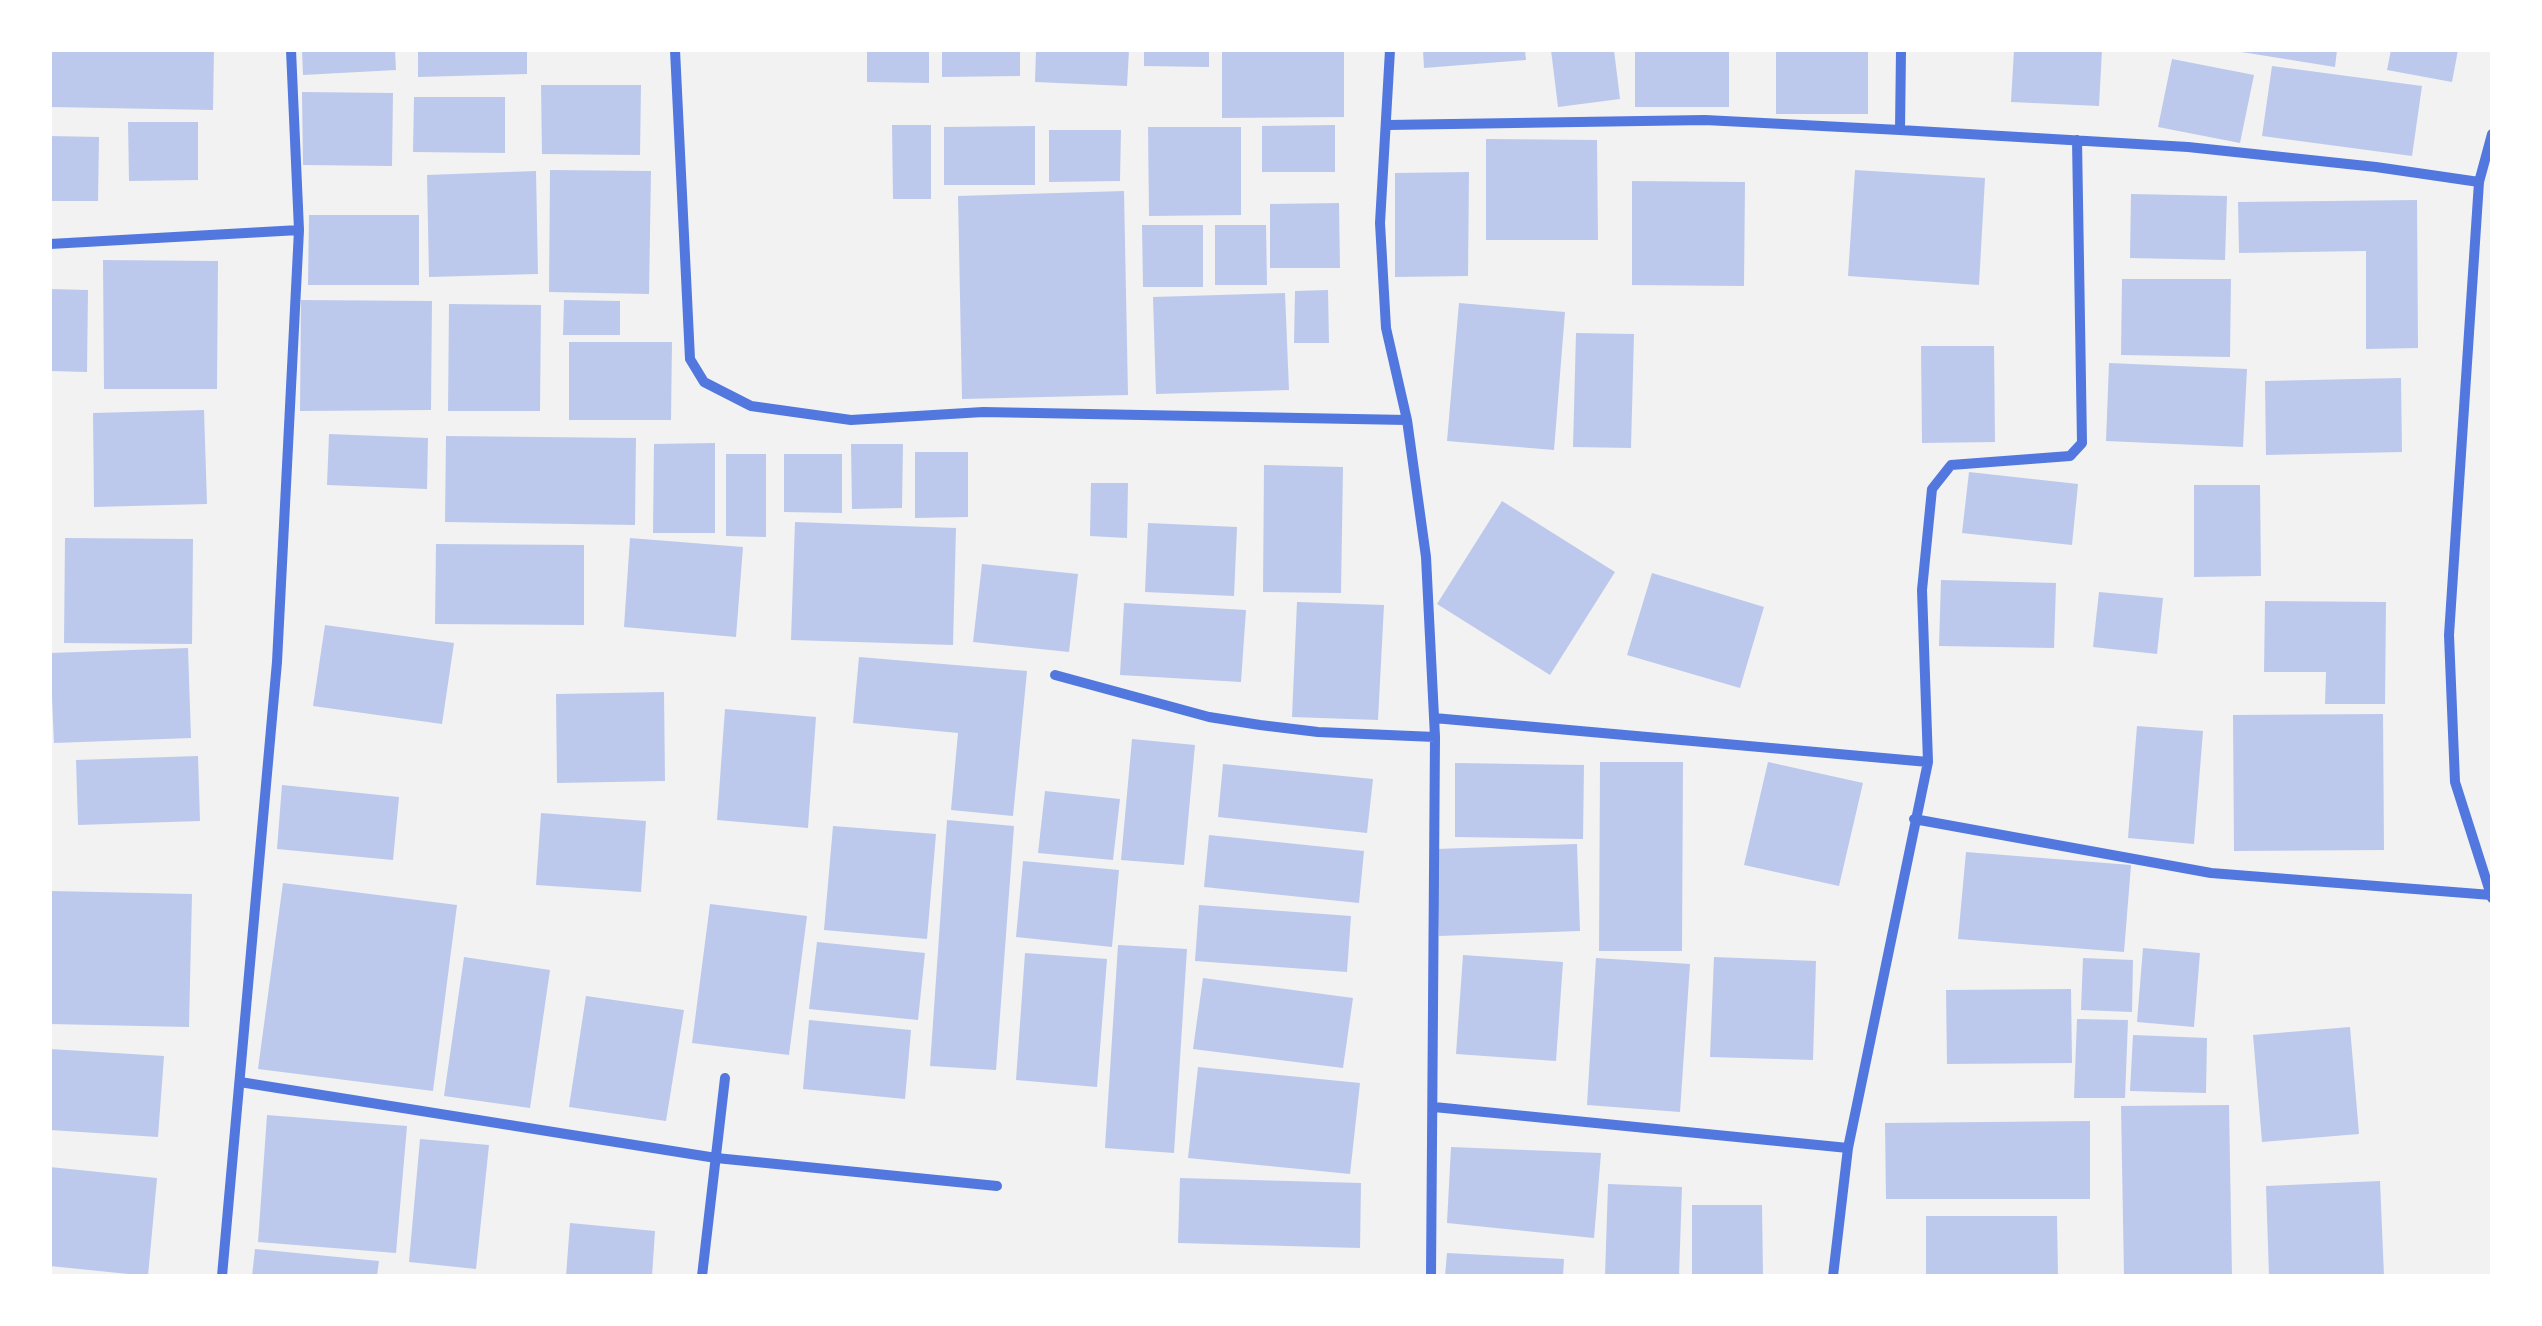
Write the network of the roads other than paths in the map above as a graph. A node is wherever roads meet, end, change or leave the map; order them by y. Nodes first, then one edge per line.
1 (291, 50) edge
2 (675, 50) edge
3 (1390, 50) edge
4 (1901, 50) edge
5 (1388, 124) junction
6 (1900, 130) junction
7 (2492, 134) edge
8 (2077, 140) junction
9 (2479, 182) junction
10 (300, 230) junction
11 (50, 244) edge
12 (1406, 420) junction
13 (1054, 675) dead end
14 (1434, 718) junction
15 (1435, 737) junction
16 (1928, 762) junction
17 (1914, 820) junction
18 (2492, 897) edge
19 (725, 1078) dead end
20 (240, 1082) junction
21 (1434, 1107) junction
22 (1848, 1148) junction
23 (716, 1158) junction
24 (998, 1186) dead end
25 (222, 1276) edge
26 (702, 1276) edge
27 (1431, 1276) edge
28 (1833, 1276) edge

1 - 10 street
2 - 12 street
3 - 5 street
4 - 6 street
5 - 6 street
5 - 12 street
6 - 8 street
7 - 9 street
8 - 9 street
8 - 16 street
9 - 18 street
10 - 11 street
10 - 20 street
12 - 14 street
13 - 15 street
14 - 15 street
14 - 16 street
15 - 21 street
16 - 17 street
17 - 18 street
17 - 22 street
19 - 23 street
20 - 23 street
20 - 25 street
21 - 22 street
21 - 27 street
22 - 28 street
23 - 24 street
23 - 26 street

